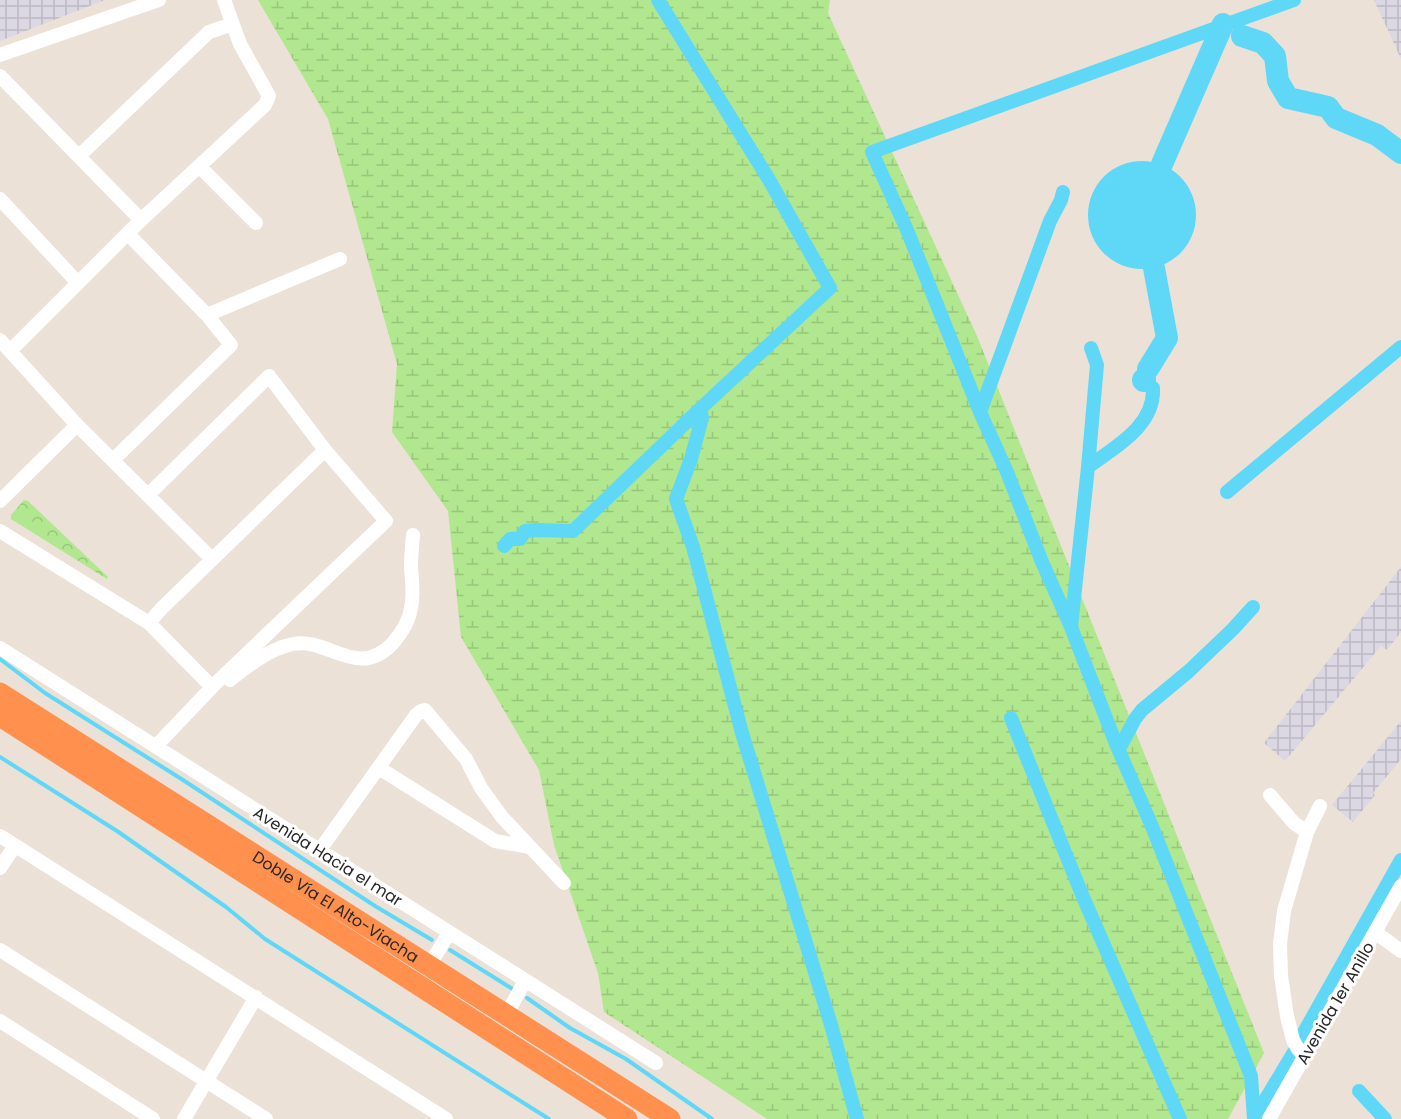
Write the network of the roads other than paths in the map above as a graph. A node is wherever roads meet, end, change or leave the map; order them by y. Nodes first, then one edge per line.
1 (159, 0) edge
2 (224, 0) edge
3 (233, 24) junction
4 (0, 55) edge
5 (0, 76) edge
6 (79, 156) junction
7 (200, 166) junction
8 (0, 199) edge
9 (141, 220) junction
10 (256, 223) dead end
11 (128, 234) junction
12 (340, 259) dead end
13 (78, 283) junction
14 (207, 315) junction
15 (0, 340) edge
16 (10, 351) junction
17 (77, 425) junction
18 (325, 450) junction
19 (113, 460) junction
20 (148, 495) junction
21 (0, 501) edge
22 (0, 531) edge
23 (413, 535) dead end
24 (212, 559) junction
25 (149, 623) junction
26 (0, 648) edge
27 (214, 685) junction
28 (0, 693) edge
29 (0, 716) edge
30 (156, 746) junction
31 (379, 768) junction
32 (1270, 795) dead end
33 (1320, 806) dead end
34 (1307, 832) junction
35 (0, 836) edge
36 (15, 846) junction
37 (530, 847) junction
38 (319, 851) junction
39 (0, 868) edge
40 (564, 883) dead end
41 (1401, 886) edge
42 (1375, 932) junction
43 (449, 933) junction
44 (0, 950) edge
45 (1401, 951) edge
46 (429, 966) junction
47 (525, 981) junction
48 (256, 997) junction
49 (506, 1015) junction
50 (0, 1021) edge
51 (1305, 1056) junction
52 (656, 1063) dead end
53 (207, 1081) junction
54 (153, 1119) edge
55 (184, 1119) edge
56 (266, 1119) edge
57 (446, 1119) edge
58 (627, 1119) edge
59 (670, 1119) edge
60 (1269, 1119) edge

1 - 4 street
2 - 3 street
3 - 6 street
3 - 7 street
5 - 6 street
6 - 9 street
7 - 9 street
7 - 10 street
8 - 13 street
9 - 11 street
11 - 13 street
11 - 14 street
12 - 14 street
13 - 16 street
14 - 19 street
15 - 16 street
16 - 17 street
17 - 19 street
17 - 21 street
18 - 20 street
18 - 24 street
18 - 27 street
19 - 20 street
20 - 24 street
22 - 25 street
23 - 27 street
24 - 25 street
25 - 27 street
26 - 30 street, Avenida Hacia el mar
27 - 30 street
28 - 46 highway, Doble Vía El Alto-Viacha
29 - 58 highway, Doble Vía El Alto-Viacha
30 - 38 street, Avenida Hacia el mar
31 - 37 street
31 - 37 street
31 - 38 street
32 - 34 street
33 - 34 street
34 - 51 street
35 - 36 street
36 - 39 street
36 - 48 street
37 - 40 street
38 - 43 street, Avenida Hacia el mar
41 - 42 street, Avenida 1er Anillo
42 - 45 street
42 - 51 street, Avenida 1er Anillo
43 - 46 street
43 - 47 street, Avenida Hacia el mar
44 - 53 street
46 - 49 highway, Doble Vía El Alto-Viacha
47 - 49 street
47 - 52 street, Avenida Hacia el mar
48 - 53 street
48 - 57 street
49 - 59 highway, Doble Vía El Alto-Viacha
50 - 54 street
51 - 60 street, Avenida 1er Anillo
53 - 55 street
53 - 56 street

